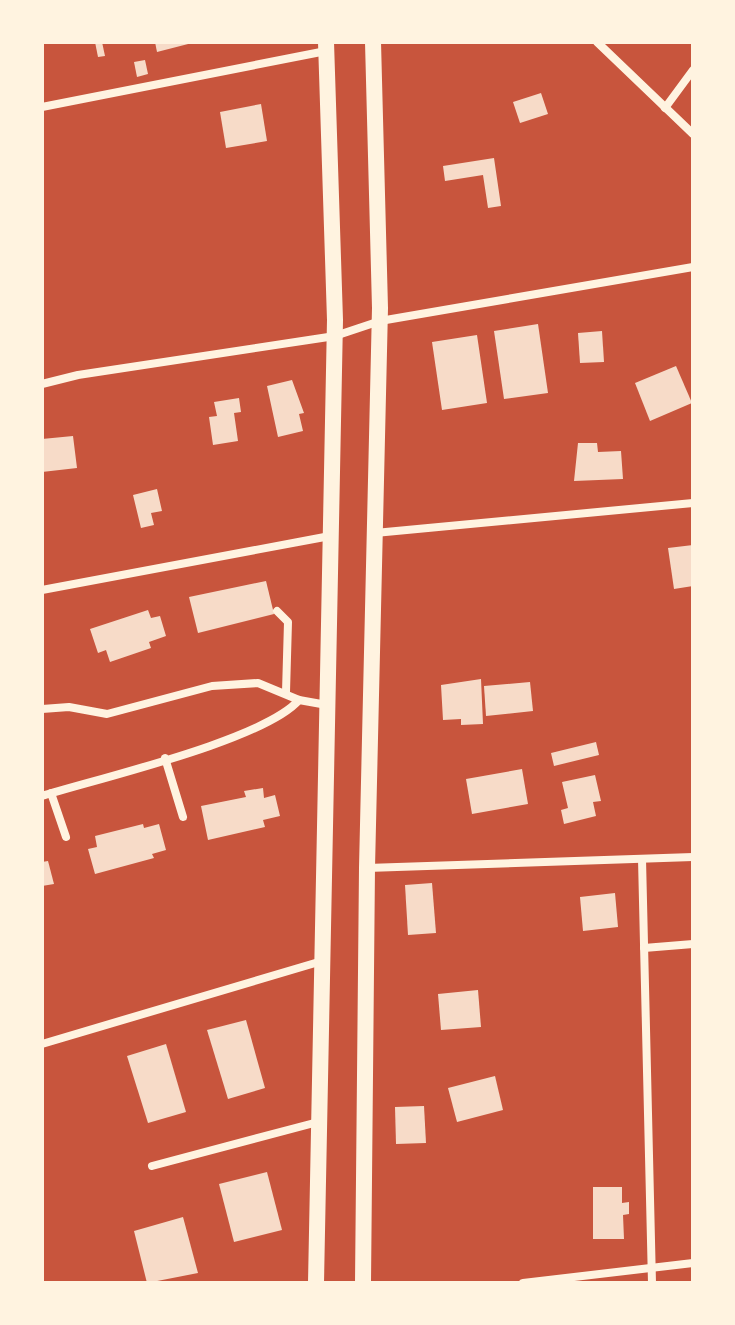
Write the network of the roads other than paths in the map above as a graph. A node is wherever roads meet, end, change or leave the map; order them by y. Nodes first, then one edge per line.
1 (373, 42) edge
2 (597, 42) edge
3 (326, 47) edge
4 (693, 70) edge
5 (42, 107) edge
6 (665, 108) junction
7 (693, 134) edge
8 (693, 267) edge
9 (380, 321) junction
10 (335, 336) junction
11 (42, 384) edge
12 (693, 503) edge
13 (375, 533) junction
14 (331, 536) junction
15 (42, 590) edge
16 (277, 611) dead end
17 (286, 692) junction
18 (299, 700) junction
19 (328, 705) junction
20 (42, 709) edge
21 (165, 758) junction
22 (47, 794) edge
23 (183, 817) dead end
24 (66, 837) dead end
25 (693, 857) edge
26 (642, 859) junction
27 (367, 868) junction
28 (693, 944) edge
29 (644, 948) junction
30 (322, 961) junction
31 (42, 1044) edge
32 (319, 1122) junction
33 (152, 1166) dead end
34 (693, 1263) edge
35 (651, 1268) junction
36 (316, 1283) edge
37 (363, 1283) edge
38 (523, 1283) edge
39 (652, 1283) edge

1 - 9 main road
2 - 6 street
3 - 5 street
3 - 10 main road
4 - 6 street
6 - 7 street
8 - 9 street
9 - 10 street
9 - 13 main road
10 - 11 street
10 - 14 main road
12 - 13 street
13 - 27 main road
14 - 15 street
14 - 19 main road
16 - 17 street
17 - 18 street
17 - 20 street
18 - 19 street
18 - 21 street
19 - 30 main road
21 - 22 street
21 - 23 street
22 - 24 street
25 - 26 street
26 - 27 street
26 - 29 street
27 - 37 main road
28 - 29 street
29 - 35 street
30 - 31 street
30 - 32 main road
32 - 33 street
32 - 36 main road
34 - 35 street
35 - 38 street
35 - 39 street

